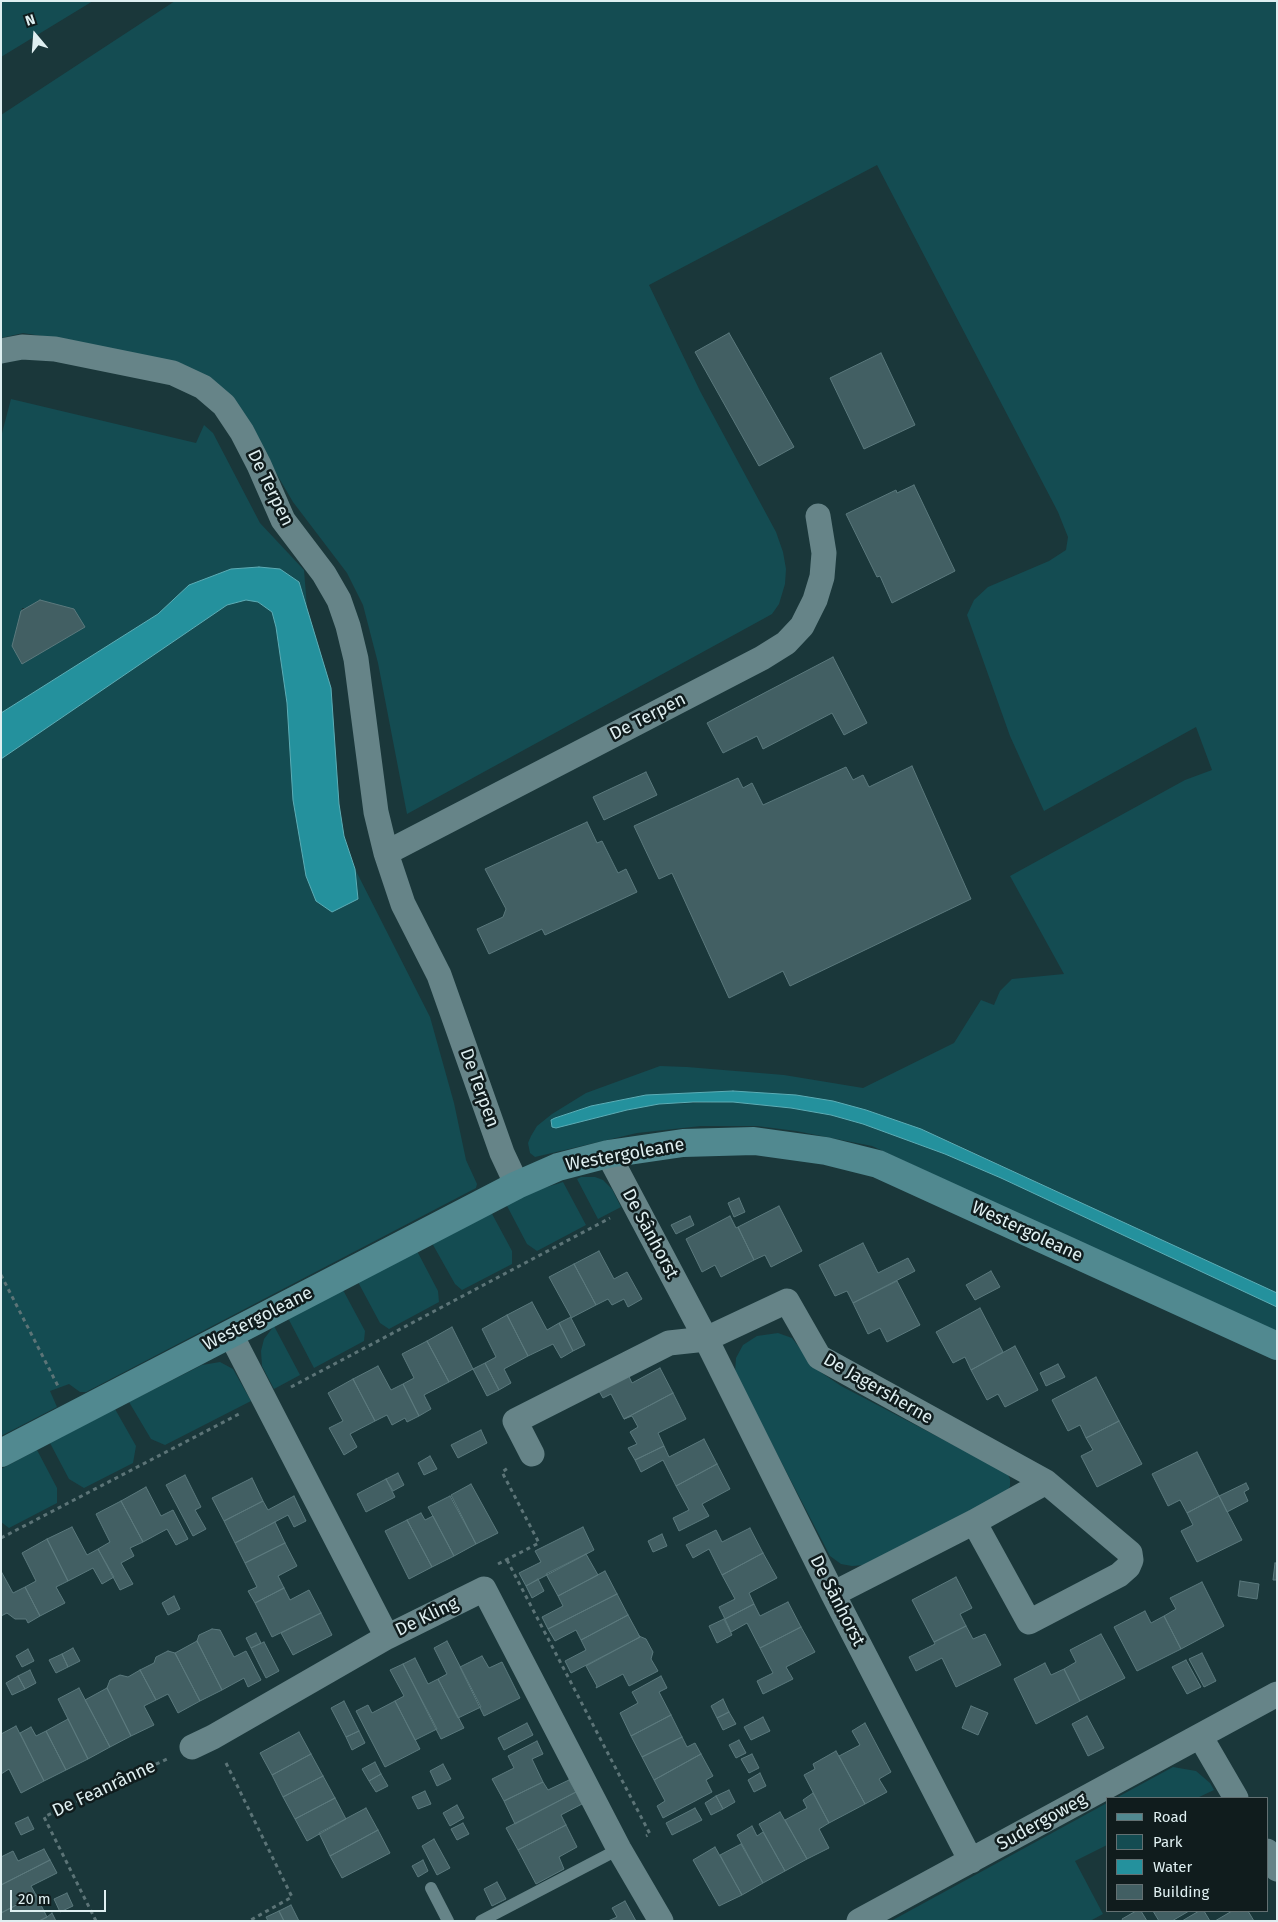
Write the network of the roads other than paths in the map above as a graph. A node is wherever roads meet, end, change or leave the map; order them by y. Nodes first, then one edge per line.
1 (1, 350) edge
2 (818, 516) dead end
3 (386, 853) junction
4 (608, 1154) junction
5 (517, 1184) junction
6 (230, 1333) junction
7 (706, 1339) junction
8 (1277, 1346) edge
9 (1, 1453) edge
10 (532, 1454) road end
11 (1046, 1482) junction
12 (974, 1522) junction
13 (833, 1594) junction
14 (387, 1637) junction
15 (1277, 1694) edge
16 (1200, 1736) junction
17 (203, 1742) road end
18 (1235, 1797) edge
19 (620, 1849) junction
20 (1268, 1853) edge
21 (971, 1861) junction
22 (1277, 1869) edge
23 (431, 1888) dead end
24 (448, 1921) edge
25 (481, 1921) edge
26 (661, 1921) edge
27 (859, 1921) edge

1 - 3 street, De Terpen
2 - 3 street, De Terpen
3 - 5 street, De Terpen
4 - 5 street, Westergoleane
4 - 7 street, De Sânhorst
4 - 8 street, Westergoleane
5 - 6 street, Westergoleane
6 - 9 street, Westergoleane
6 - 14 street, De Kling
7 - 10 street
7 - 11 street, De Jagersherne
7 - 13 street, De Sânhorst
11 - 12 street
11 - 12 street, De Jagersherne
12 - 13 street
13 - 21 street, De Sânhorst
14 - 17 street
14 - 19 street, De Kling
15 - 16 street, Sudergoweg
16 - 18 street
16 - 21 street, Sudergoweg
19 - 25 lane
19 - 26 street
20 - 22 street
21 - 27 street, Sudergoweg
23 - 24 lane

